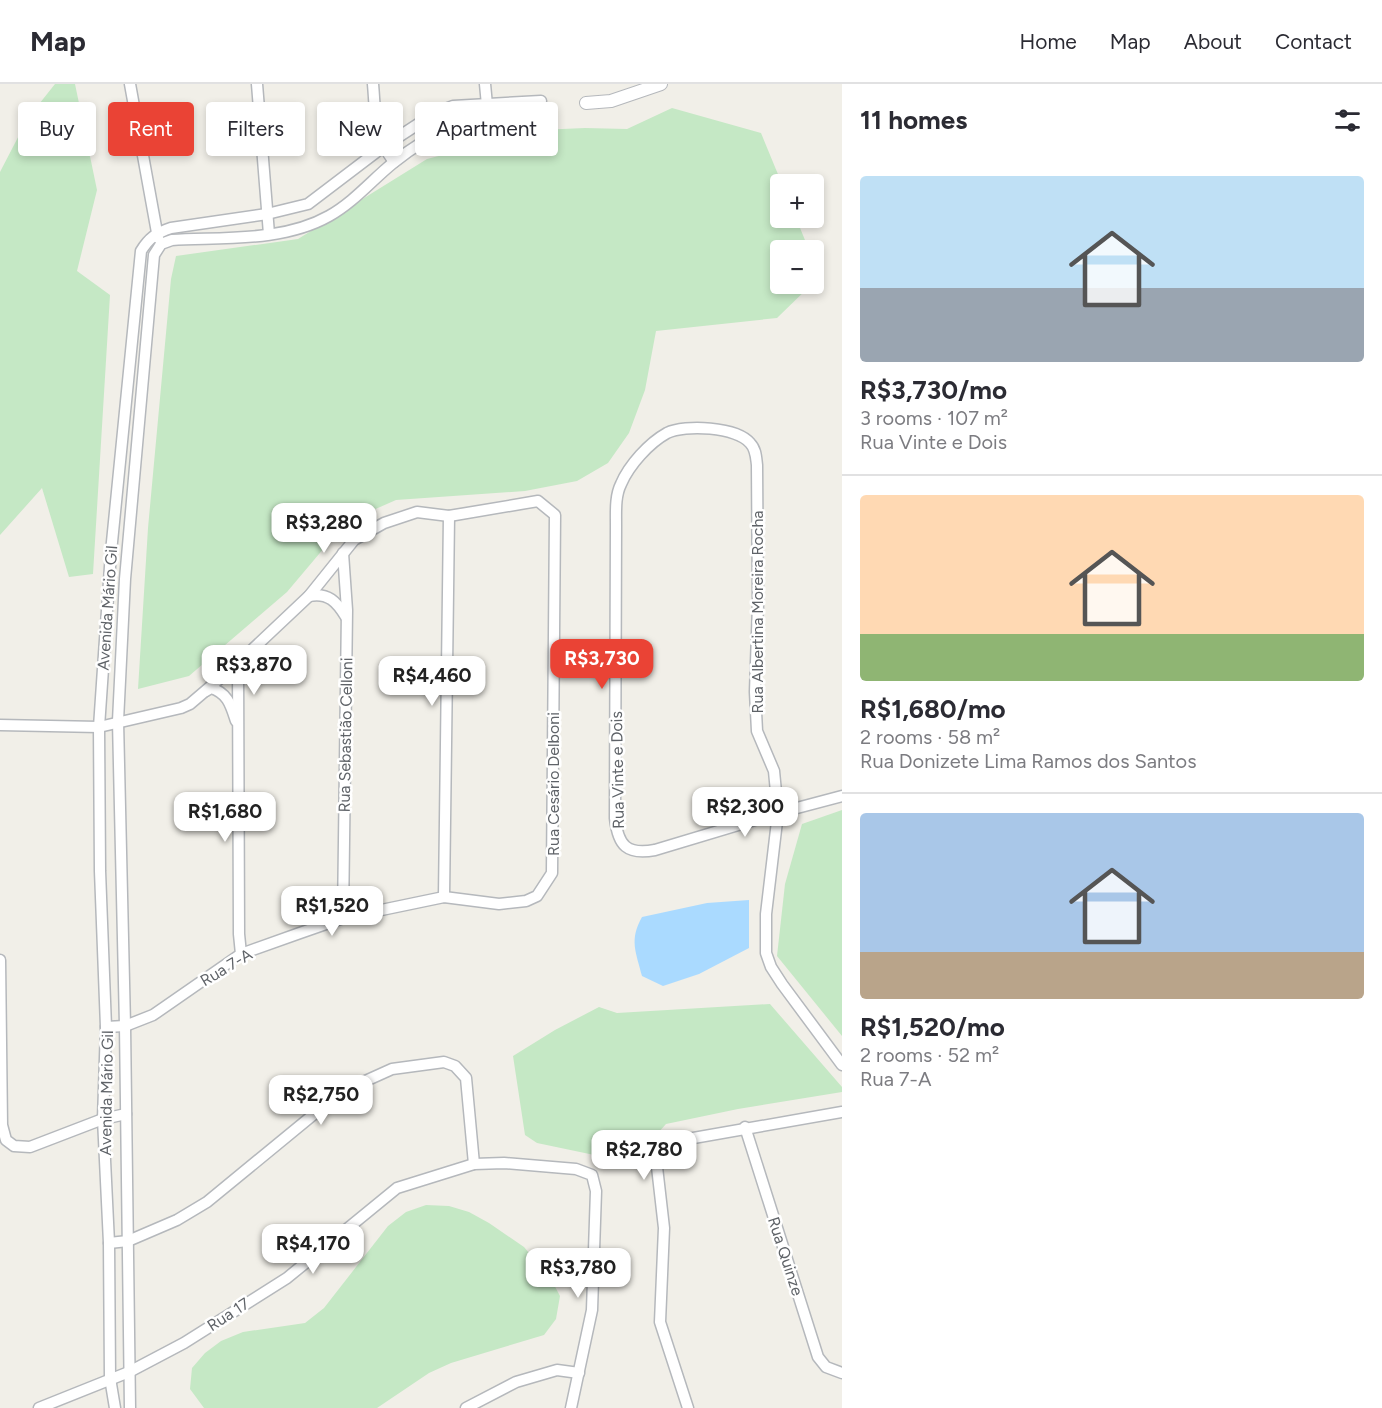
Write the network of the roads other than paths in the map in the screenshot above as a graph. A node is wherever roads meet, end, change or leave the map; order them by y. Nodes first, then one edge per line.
1 (130, 84) edge
2 (257, 84) edge
3 (374, 84) edge
4 (485, 84) edge
5 (662, 84) edge
6 (541, 101) dead end
7 (375, 102) edge
8 (487, 102) edge
9 (528, 102) edge
10 (586, 103) dead end
11 (415, 148) edge
12 (371, 156) edge
13 (390, 156) edge
14 (394, 162) junction
15 (267, 214) junction
16 (156, 233) junction
17 (269, 234) junction
18 (161, 244) junction
19 (133, 332) junction
20 (146, 333) junction
21 (123, 434) junction
22 (136, 435) junction
23 (618, 494) joint
24 (449, 516) junction
25 (343, 553) junction
26 (109, 578) junction
27 (125, 579) junction
28 (309, 596) junction
29 (347, 618) junction
30 (238, 663) junction
31 (204, 692) junction
32 (118, 721) junction
33 (0, 725) edge
34 (99, 727) junction
35 (239, 730) junction
36 (842, 796) edge
37 (778, 813) junction
38 (122, 870) junction
39 (100, 871) junction
40 (552, 873) joint
41 (444, 897) junction
42 (343, 918) junction
43 (241, 954) junction
44 (0, 960) edge
45 (125, 1026) junction
46 (106, 1027) junction
47 (842, 1065) edge
48 (1, 1100) edge
49 (842, 1112) edge
50 (126, 1114) junction
51 (103, 1119) junction
52 (745, 1127) junction
53 (474, 1164) junction
54 (128, 1241) junction
55 (109, 1243) junction
56 (129, 1372) junction
57 (579, 1373) junction
58 (841, 1373) edge
59 (110, 1378) junction
60 (39, 1408) edge
61 (115, 1408) edge
62 (130, 1408) edge
63 (466, 1408) edge
64 (571, 1408) edge
65 (688, 1408) edge

1 - 16 street
2 - 15 street
3 - 7 street
4 - 8 street
5 - 10 street
6 - 9 street
11 - 14 street
12 - 15 street
13 - 14 street
14 - 17 street
15 - 16 street
15 - 17 street
16 - 18 street
16 - 19 street, Avenida Mário Gil
17 - 18 street
18 - 20 street, Avenida Mário Gil
19 - 20 street
19 - 21 street, Avenida Mário Gil
20 - 22 street, Avenida Mário Gil
21 - 22 street
21 - 26 street, Avenida Mário Gil
22 - 27 street, Avenida Mário Gil
23 - 37 street, Rua Vinte e Dois
23 - 37 street, Rua Albertina Moreira Rocha
24 - 25 street
24 - 40 street, Rua Cesário Delboni
24 - 41 street
25 - 28 street
25 - 29 street, Rua Sebastião Celloni
26 - 27 street
26 - 34 street, Avenida Mário Gil
27 - 32 street, Avenida Mário Gil
28 - 29 street
28 - 30 street
29 - 42 street, Rua Sebastião Celloni
30 - 31 street
30 - 35 street
31 - 32 street
31 - 35 street
32 - 34 street
32 - 38 street, Avenida Mário Gil
33 - 34 street
34 - 39 street, Avenida Mário Gil
35 - 43 street
36 - 37 street
37 - 47 street, Rua Albertina Moreira Rocha
38 - 39 street
38 - 45 street, Avenida Mário Gil
39 - 46 street, Avenida Mário Gil
40 - 41 street, Rua 7-A
41 - 42 street, Rua 7-A
42 - 43 street, Rua 7-A
43 - 45 street, Rua 7-A
44 - 48 street
45 - 46 street, Rua 7-A
45 - 50 street, Avenida Mário Gil
46 - 51 street, Avenida Mário Gil
48 - 51 street
49 - 52 street
50 - 51 street
50 - 54 street, Avenida Mário Gil
51 - 55 street, Avenida Mário Gil
52 - 58 street, Rua Quinze
52 - 65 street
53 - 54 street
53 - 56 street, Rua 17
53 - 57 street, Rua 17
54 - 55 street
54 - 56 street, Avenida Mário Gil
55 - 59 street, Avenida Mário Gil
56 - 59 street, Rua 17
56 - 62 street, Avenida Mário Gil
57 - 63 street
57 - 64 street
59 - 60 street, Rua 17
59 - 61 street, Avenida Mário Gil

